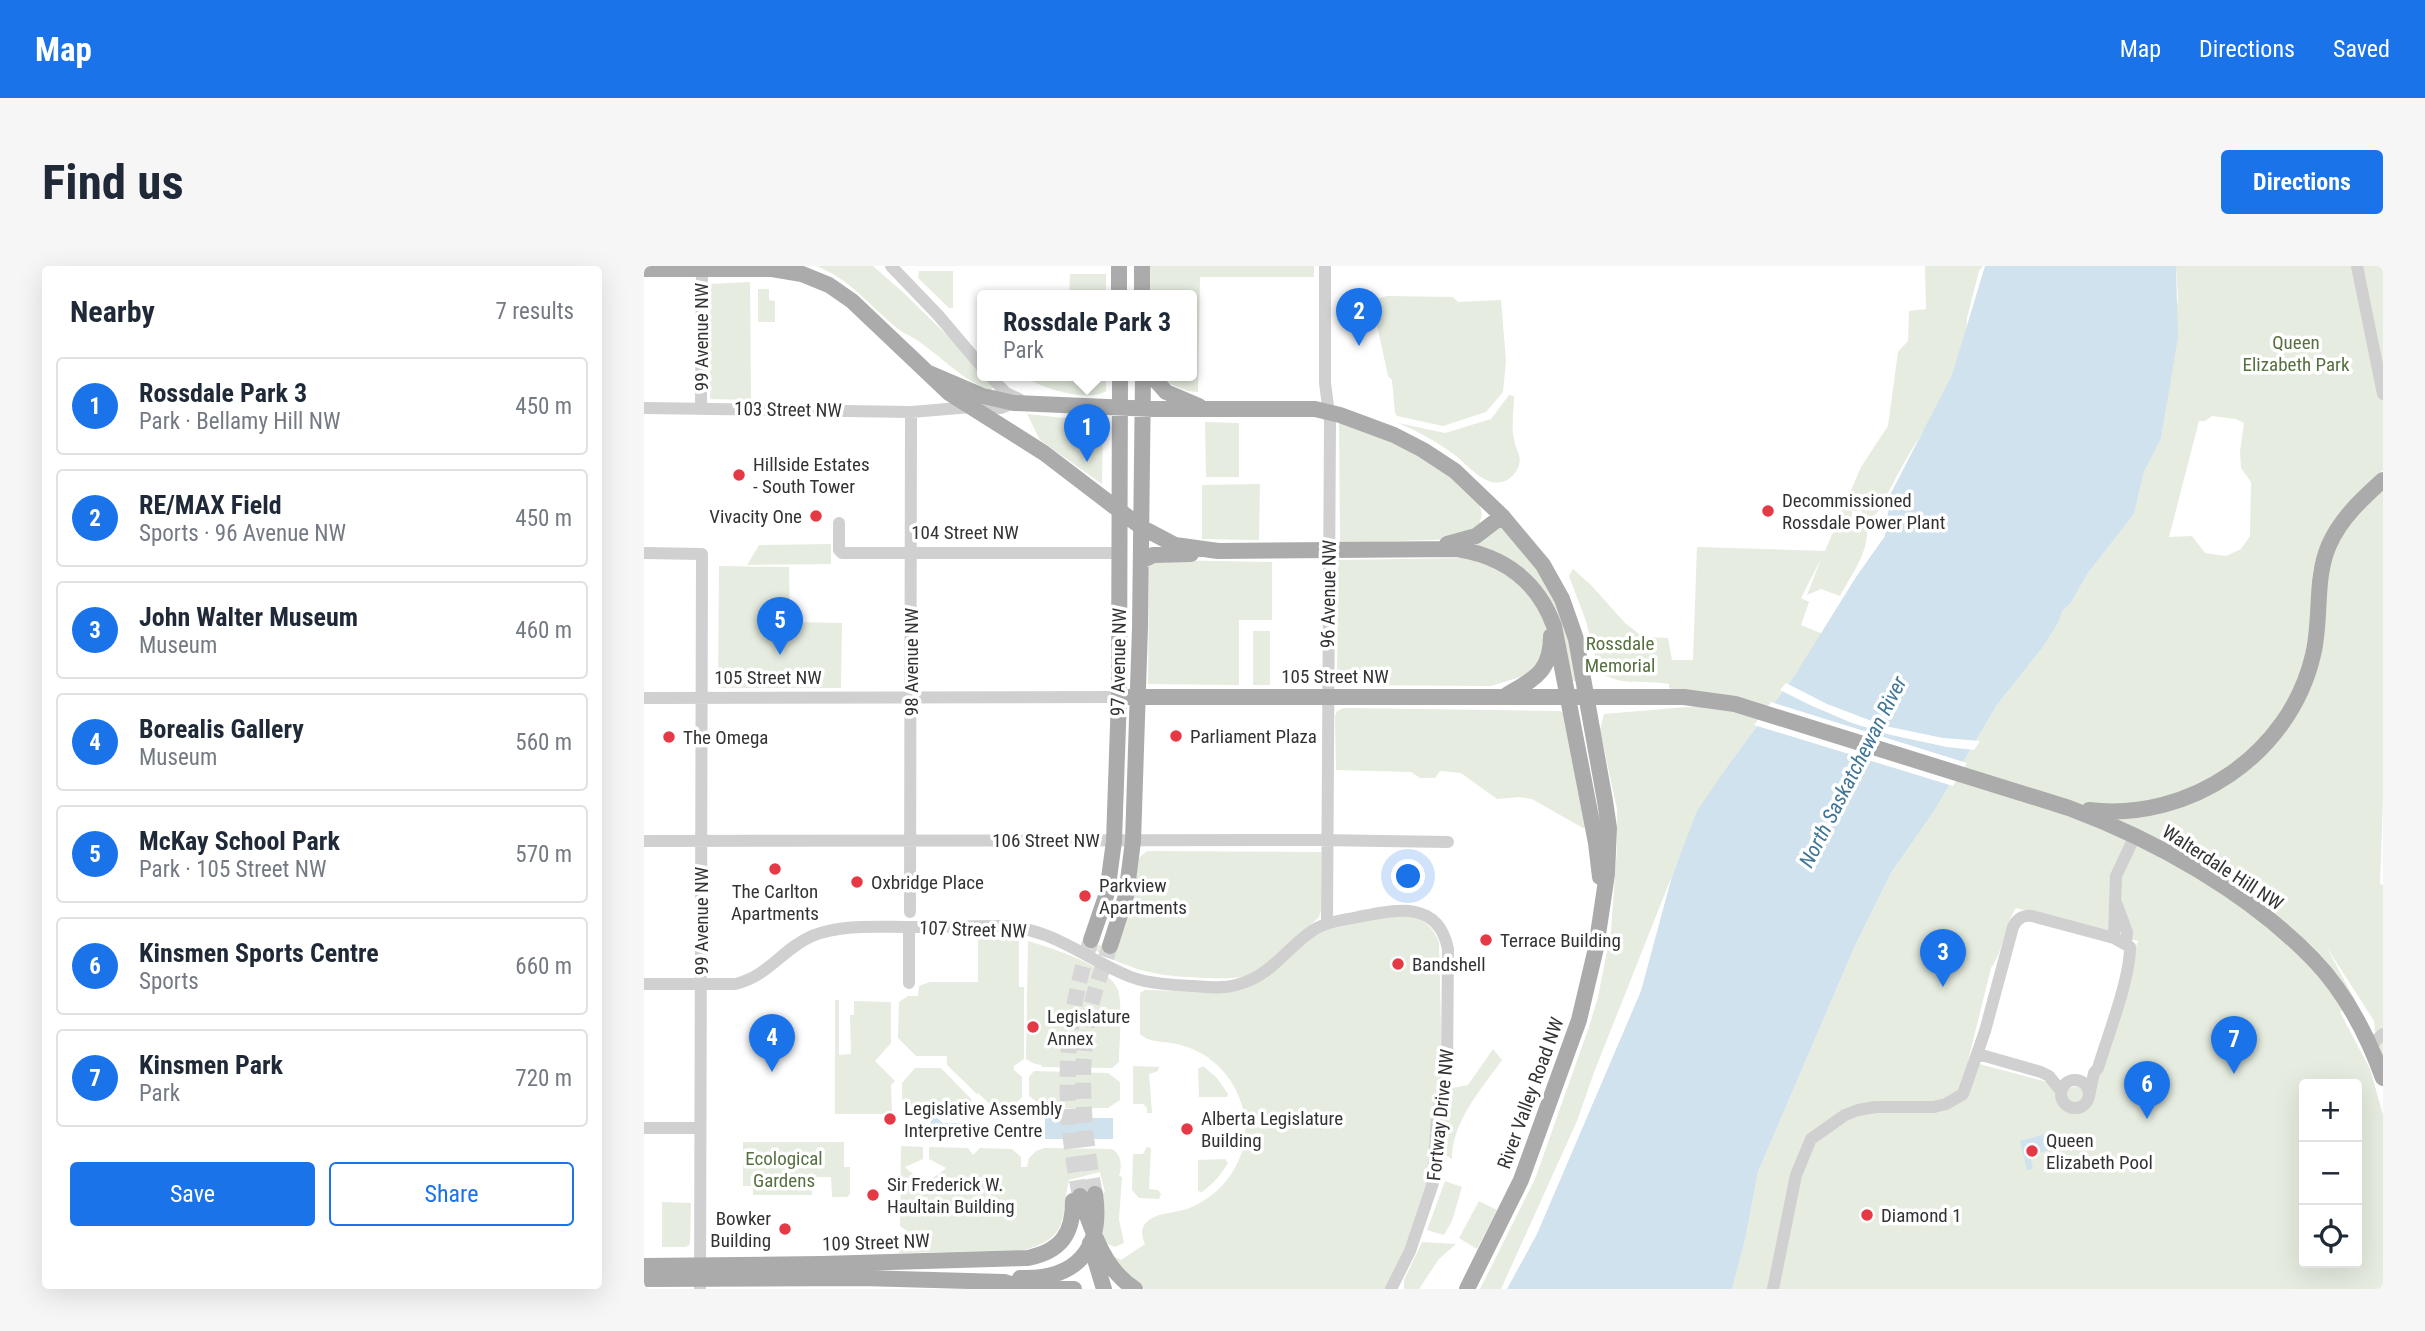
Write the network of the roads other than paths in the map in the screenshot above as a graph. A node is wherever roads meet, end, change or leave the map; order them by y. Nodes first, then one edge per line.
1 (1119, 266) edge
2 (1142, 266) edge
3 (1325, 266) edge
4 (2357, 266) edge
5 (702, 268) edge
6 (900, 269) edge
7 (644, 270) edge
8 (1119, 290) edge
9 (1142, 290) edge
10 (977, 361) edge
11 (929, 373) junction
12 (995, 381) edge
13 (1119, 381) edge
14 (1143, 381) edge
15 (1156, 381) edge
16 (2383, 394) edge
17 (1014, 403) junction
18 (1033, 404) junction
19 (971, 407) junction
20 (644, 408) edge
21 (701, 408) junction
22 (1120, 408) junction
23 (1143, 409) junction
24 (1208, 410) junction
25 (932, 411) junction
26 (1328, 411) junction
27 (911, 412) junction
28 (988, 418) junction
29 (2383, 480) edge
30 (1478, 490) junction
31 (1120, 512) junction
32 (1502, 516) junction
33 (839, 523) dead end
34 (1141, 527) junction
35 (1481, 533) junction
36 (1431, 549) junction
37 (1328, 550) junction
38 (1218, 551) junction
39 (644, 553) edge
40 (911, 553) junction
41 (1119, 553) junction
42 (1142, 561) junction
43 (1550, 616) junction
44 (912, 697) junction
45 (1119, 697) junction
46 (1139, 697) junction
47 (1327, 697) junction
48 (1504, 697) junction
49 (1568, 697) junction
50 (1586, 697) junction
51 (644, 698) edge
52 (702, 698) junction
53 (2012, 790) joint
54 (2069, 808) junction
55 (2134, 836) junction
56 (909, 840) junction
57 (644, 841) edge
58 (701, 841) junction
59 (1114, 841) junction
60 (1133, 841) junction
61 (1328, 841) junction
62 (1448, 842) dead end
63 (2114, 898) junction
64 (1602, 901) junction
65 (910, 912) dead end
66 (1327, 923) junction
67 (909, 927) junction
68 (2113, 938) junction
69 (1091, 940) tunnel mouth
70 (2126, 944) junction
71 (1110, 946) tunnel mouth
72 (909, 983) dead end
73 (644, 984) edge
74 (701, 984) junction
75 (2383, 1034) edge
76 (2371, 1046) junction
77 (1978, 1054) junction
78 (2094, 1073) junction
79 (2383, 1078) edge
80 (2077, 1080) junction
81 (2062, 1091) junction
82 (2089, 1096) junction
83 (644, 1128) edge
84 (700, 1128) junction
85 (1093, 1241) junction
86 (644, 1266) edge
87 (700, 1278) edge
88 (644, 1279) edge
89 (1004, 1282) junction
90 (1044, 1289) edge
91 (1074, 1289) edge
92 (1104, 1289) edge
93 (1135, 1289) edge
94 (1391, 1289) edge
95 (1467, 1289) edge
96 (1773, 1289) edge

1 - 8 main road
2 - 9 main road
3 - 26 street, 96 Avenue NW
4 - 16 street
5 - 7 main road
5 - 11 main road
5 - 21 street, 99 Avenue NW
6 - 10 street
11 - 17 main road, River Valley Road NW
11 - 19 main road
12 - 18 street
13 - 22 main road, 97 Avenue NW
14 - 23 main road, 97 Avenue NW
15 - 24 main road
17 - 18 main road, River Valley Road NW
17 - 19 street, 103 Street NW
18 - 22 main road, River Valley Road NW
19 - 25 street, 103 Street NW
19 - 28 main road
20 - 21 street, 103 Street NW
21 - 27 street, 103 Street NW
22 - 23 main road, River Valley Road NW
22 - 31 main road, 97 Avenue NW
23 - 24 main road, River Valley Road NW
23 - 34 main road, 97 Avenue NW
24 - 26 main road, River Valley Road NW
25 - 27 street, 103 Street NW
25 - 28 street, 103 Street NW
26 - 30 main road, River Valley Road NW
26 - 37 street, 96 Avenue NW
27 - 40 street, 98 Avenue NW
28 - 31 main road
29 - 54 main road
30 - 32 main road, River Valley Road NW
30 - 35 main road
31 - 34 main road
31 - 41 main road, 97 Avenue NW
32 - 35 main road
32 - 50 main road, River Valley Road NW
33 - 40 street, 104 Street NW
34 - 38 main road
34 - 42 main road, 97 Avenue NW
35 - 36 main road
36 - 37 main road
36 - 43 main road, River Valley Road NW
37 - 38 main road
37 - 47 street, 96 Avenue NW
38 - 42 main road
39 - 52 street, 99 Avenue NW
40 - 41 street, 104 Street NW
40 - 44 street, 98 Avenue NW
41 - 45 main road, 97 Avenue NW
42 - 46 main road, 97 Avenue NW
43 - 48 main road
43 - 49 main road, River Valley Road NW
44 - 45 street, 105 Street NW
44 - 52 street, 105 Street NW
44 - 56 street, 98 Avenue NW
45 - 46 main road, 105 Street NW
45 - 59 main road, 97 Avenue NW
46 - 47 main road, 105 Street NW
46 - 60 main road, 97 Avenue NW
47 - 48 main road, 105 Street NW
47 - 61 street, 96 Avenue NW
48 - 49 main road, 105 Street NW
49 - 50 main road, 105 Street NW
49 - 64 main road, River Valley Road NW
50 - 53 main road, 105 Street NW
50 - 64 main road, River Valley Road NW
51 - 52 street, 105 Street NW
52 - 58 street, 99 Avenue NW
53 - 54 main road, Walterdale Hill NW
54 - 55 main road, Walterdale Hill NW
55 - 63 street
55 - 76 main road, Walterdale Hill NW
56 - 58 street, 106 Street NW
56 - 59 street, 106 Street NW
56 - 65 street, 98 Avenue NW
57 - 58 street, 106 Street NW
58 - 74 street, 99 Avenue NW
59 - 60 street, 106 Street NW
59 - 69 main road, 97 Avenue NW
60 - 61 street, 106 Street NW
60 - 71 main road, 97 Avenue NW
61 - 62 street, 106 Street NW
61 - 66 street, 96 Avenue NW
63 - 68 street
63 - 70 street
64 - 95 main road, River Valley Road NW
66 - 67 street, 107 Street NW
66 - 94 street, Fortway Drive NW
67 - 72 street
67 - 74 street, 107 Street NW
68 - 70 street
68 - 77 street
70 - 78 street
73 - 74 street, 107 Street NW
74 - 84 street, 99 Avenue NW
75 - 76 street
76 - 79 main road, Walterdale Hill NW
77 - 81 street
77 - 96 street
78 - 80 street
78 - 82 street
80 - 81 street
80 - 82 street
81 - 82 street
83 - 84 street
84 - 87 street, 99 Avenue NW
85 - 87 main road, 109 Street NW
85 - 89 main road
85 - 92 main road
85 - 93 main road
86 - 87 main road, 109 Street NW
87 - 88 main road, 109 Street NW
87 - 89 main road, 109 Street NW
89 - 90 main road, 109 Street NW
90 - 91 main road, 109 Street NW

